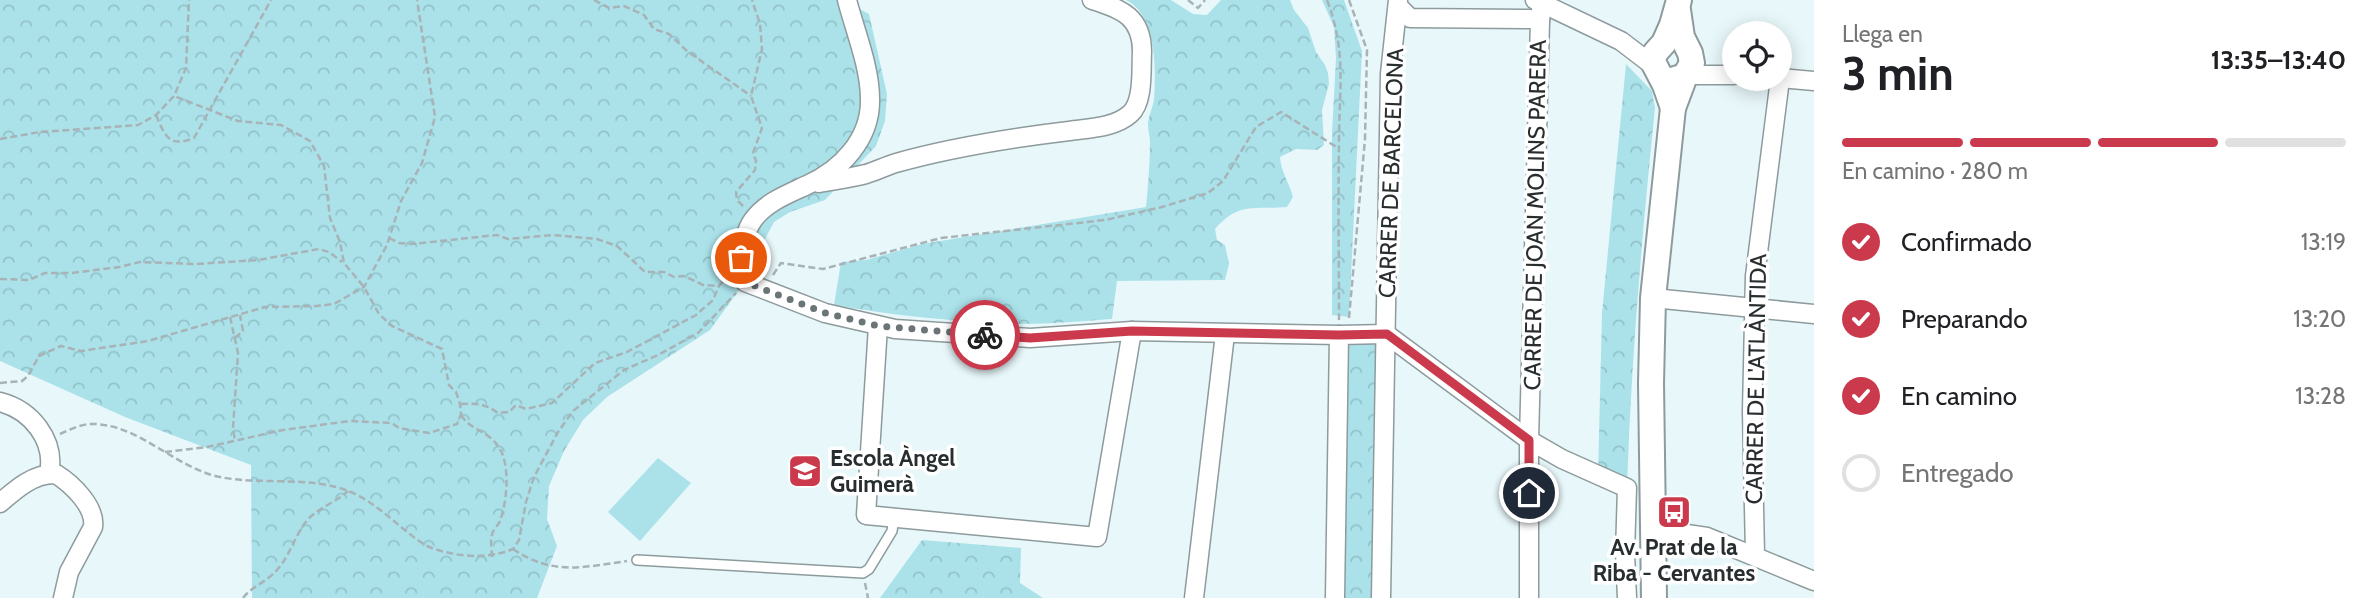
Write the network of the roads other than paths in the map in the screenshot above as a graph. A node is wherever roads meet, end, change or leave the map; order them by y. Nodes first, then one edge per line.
1 (847, 0) edge
2 (1092, 0) edge
3 (1540, 1) edge
4 (1398, 3) edge
5 (1678, 5) edge
6 (1540, 21) junction
7 (1674, 61) junction
8 (1722, 73) edge
9 (1792, 80) edge
10 (1814, 81) edge
11 (1778, 91) edge
12 (860, 141) junction
13 (895, 164) junction
14 (808, 184) junction
15 (1653, 298) junction
16 (1753, 307) junction
17 (1814, 313) edge
18 (878, 326) junction
19 (1132, 331) junction
20 (1226, 334) junction
21 (1387, 334) junction
22 (1343, 335) junction
23 (0, 402) edge
24 (1529, 440) junction
25 (49, 474) junction
26 (0, 503) edge
27 (894, 518) junction
28 (1653, 528) junction
29 (1755, 555) junction
30 (637, 560) road end
31 (1814, 581) edge
32 (63, 598) edge
33 (1194, 598) edge
34 (1335, 598) edge
35 (1381, 598) edge
36 (1529, 598) edge
37 (1627, 598) edge
38 (1654, 598) edge

1 - 12 street
2 - 13 street
3 - 6 street, CARRER DE JOAN MOLINS PARERA
3 - 7 street
4 - 6 street
4 - 21 street, CARRER DE BARCELONA
5 - 7 main road
6 - 24 street, CARRER DE JOAN MOLINS PARERA
7 - 8 street
7 - 15 main road
9 - 10 street
11 - 16 street, CARRER DE L'ATLÀNTIDA
12 - 13 street
12 - 14 street
13 - 14 street
14 - 18 street
15 - 16 street
15 - 28 main road
16 - 17 street
16 - 29 street, CARRER DE L'ATLÀNTIDA
18 - 19 street
18 - 27 street
19 - 20 street
19 - 27 street
20 - 22 street
20 - 33 street
21 - 22 street
21 - 24 street
21 - 35 street, CARRER DE BARCELONA
22 - 34 street
23 - 25 street
24 - 36 street, CARRER DE JOAN MOLINS PARERA
24 - 37 street
25 - 26 street
25 - 32 street
27 - 30 lane
28 - 29 street
28 - 38 main road
29 - 31 street

